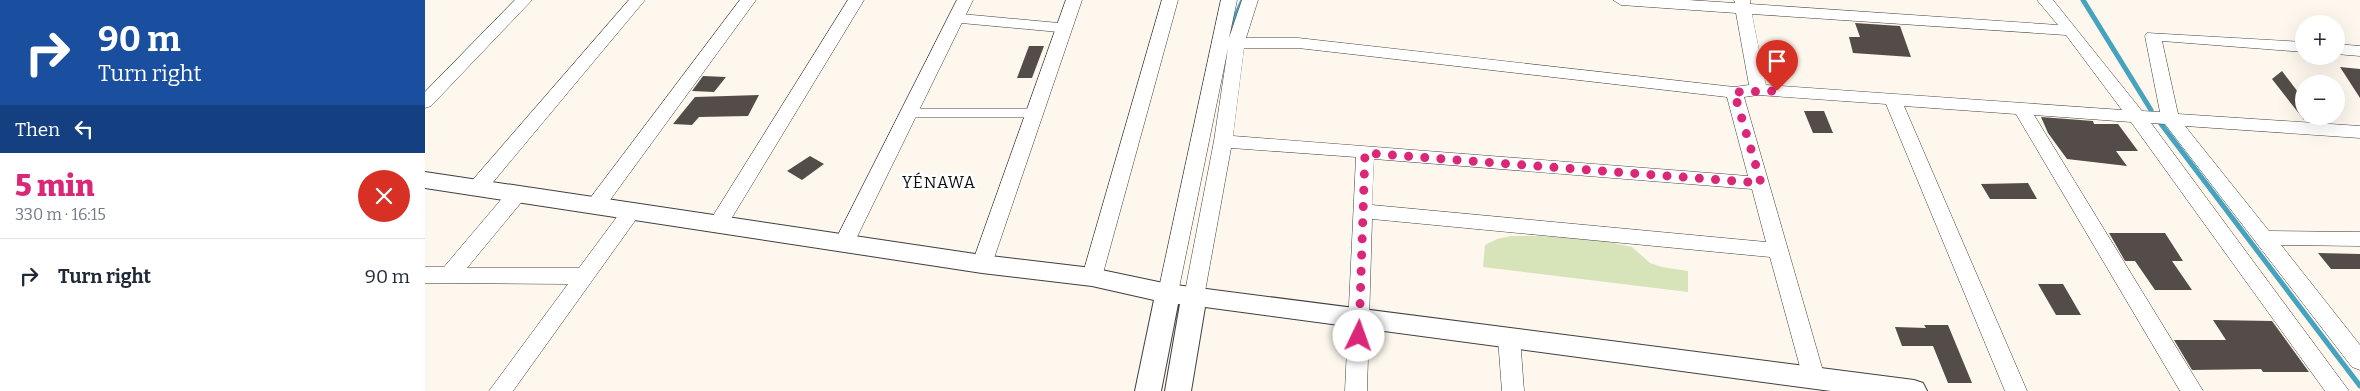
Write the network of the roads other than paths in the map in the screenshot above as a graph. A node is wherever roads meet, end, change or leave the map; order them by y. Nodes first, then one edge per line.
1 (524, 0) edge
2 (637, 0) edge
3 (748, 0) edge
4 (856, 0) edge
5 (965, 0) edge
6 (1074, 0) edge
7 (1170, 0) edge
8 (1229, 0) edge
9 (1250, 0) edge
10 (1621, 0) edge
11 (2045, 0) edge
12 (1742, 4) edge
13 (956, 18) junction
14 (1064, 28) junction
15 (2071, 30) junction
16 (1229, 43) junction
17 (2295, 46) edge
18 (2345, 50) edge
19 (2360, 51) edge
20 (1757, 90) junction
21 (1734, 92) junction
22 (1893, 100) junction
23 (425, 102) edge
24 (2022, 109) junction
25 (1034, 113) junction
26 (908, 114) junction
27 (2137, 117) junction
28 (2170, 118) junction
29 (2360, 132) edge
30 (1223, 141) junction
31 (1365, 153) junction
32 (425, 180) edge
33 (1761, 183) junction
34 (477, 188) junction
35 (517, 194) junction
36 (595, 206) junction
37 (631, 211) junction
38 (1363, 211) junction
39 (718, 224) junction
40 (2265, 238) junction
41 (2360, 239) edge
42 (844, 243) junction
43 (1779, 251) junction
44 (981, 264) junction
45 (425, 275) edge
46 (449, 275) junction
47 (583, 276) junction
48 (1092, 277) junction
49 (1168, 293) junction
50 (1194, 297) junction
51 (1360, 318) junction
52 (1509, 338) junction
53 (2360, 361) edge
54 (1814, 378) junction
55 (500, 391) edge
56 (1148, 391) edge
57 (1178, 391) edge
58 (1356, 391) edge
59 (1513, 391) edge
60 (1914, 391) edge
61 (2016, 391) edge
62 (2192, 391) edge
63 (2338, 391) edge

1 - 23 street
2 - 34 street
3 - 36 street
4 - 39 street
5 - 13 street
6 - 14 street
7 - 48 street
8 - 16 street
9 - 16 street
10 - 12 street
11 - 15 street
12 - 15 street
12 - 20 street
13 - 14 lane
13 - 26 street
14 - 25 street
15 - 27 street
16 - 21 street
16 - 30 street
16 - 49 street
17 - 28 street
18 - 19 street
20 - 21 street
20 - 22 street
21 - 33 street
22 - 24 street
22 - 61 street
24 - 27 street
24 - 62 street
25 - 26 lane
25 - 44 street
26 - 42 street
27 - 28 street
27 - 63 street
28 - 29 street
28 - 40 street
30 - 31 street
30 - 50 street
31 - 33 street
31 - 38 street
32 - 34 street
33 - 43 street
34 - 35 street
35 - 36 street
35 - 46 street
36 - 37 street
37 - 39 street
37 - 47 street
38 - 43 street
38 - 51 street
39 - 42 street
40 - 41 street
40 - 53 street
42 - 44 street
43 - 54 street
44 - 48 street
45 - 46 street
46 - 47 street
47 - 55 street
48 - 49 street
49 - 50 street
49 - 56 street
50 - 51 street
50 - 57 street
51 - 52 street
51 - 58 street
52 - 54 street
52 - 59 street
54 - 60 street

